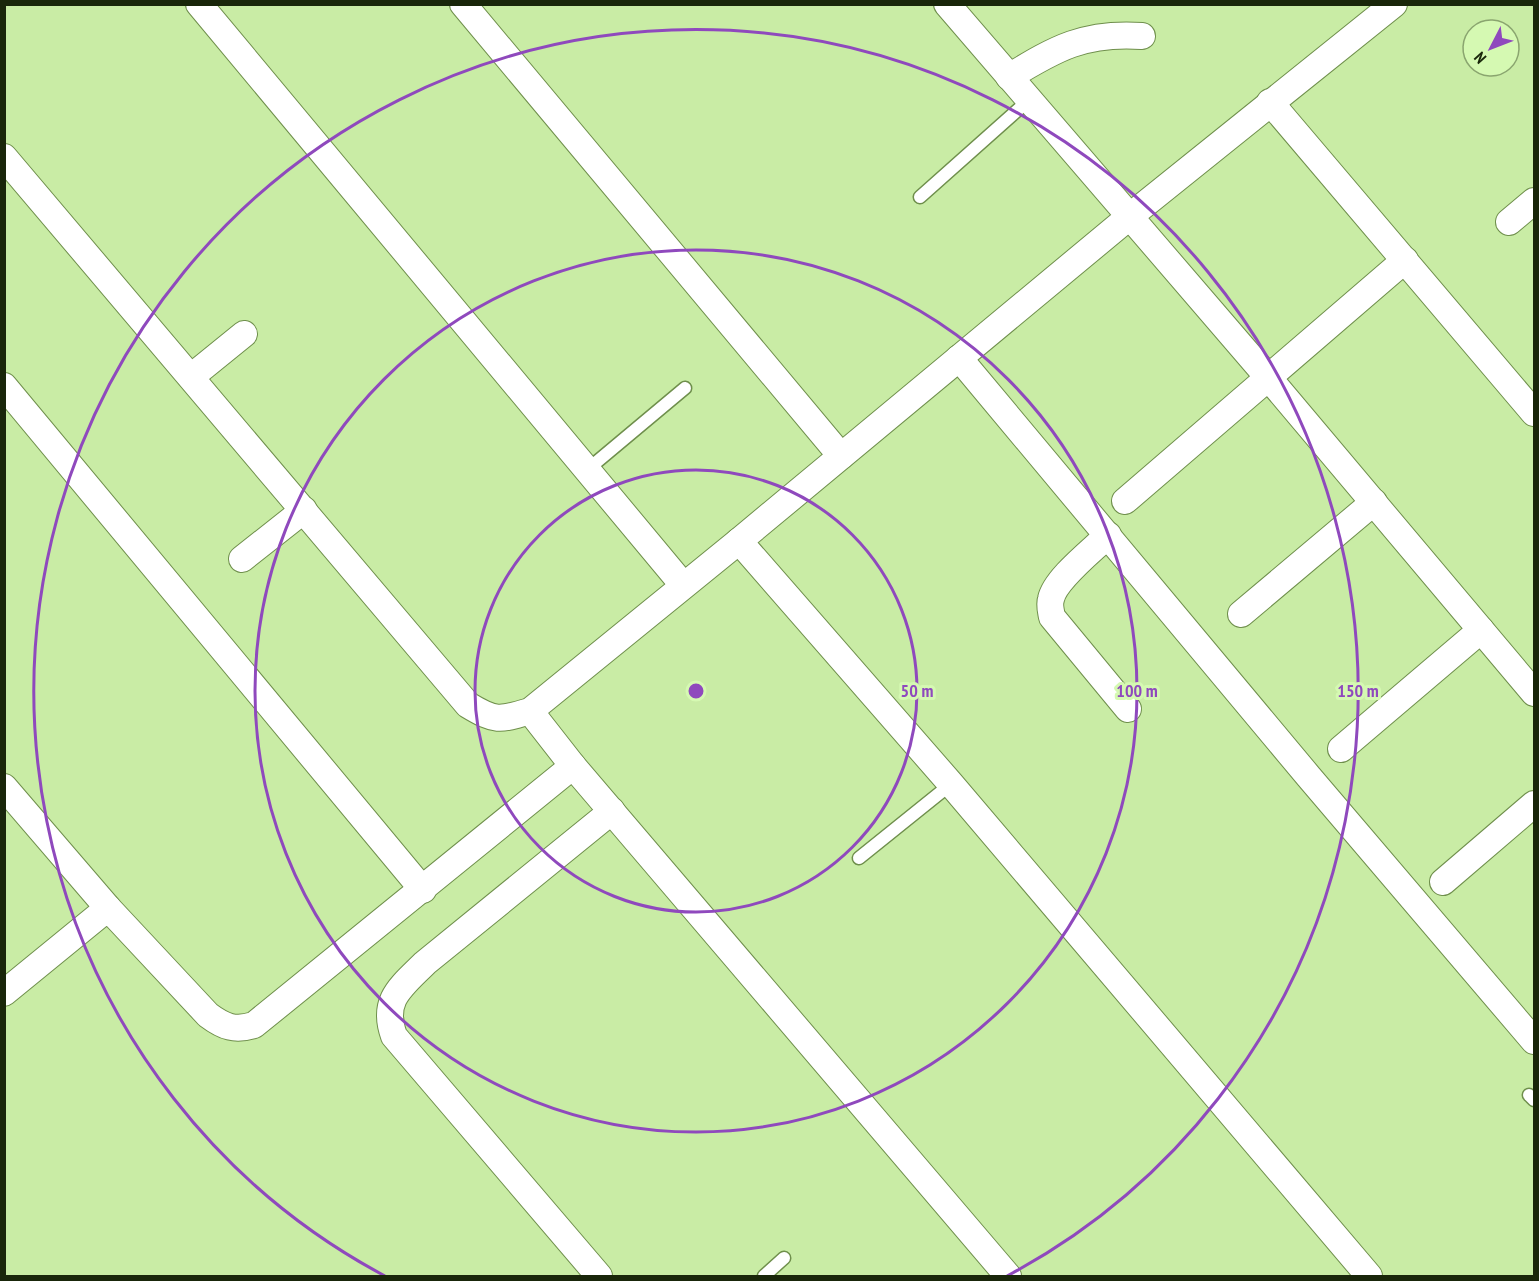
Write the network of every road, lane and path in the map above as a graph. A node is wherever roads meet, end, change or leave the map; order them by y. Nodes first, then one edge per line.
1 (199, 4) edge
2 (463, 4) edge
3 (947, 4) edge
4 (1394, 4) edge
5 (1142, 36) dead end
6 (1009, 77) junction
7 (1029, 100) junction
8 (1270, 102) junction
9 (4, 157) edge
10 (920, 196) dead end
11 (1534, 201) edge
12 (1129, 217) junction
13 (1509, 222) dead end
14 (1405, 260) junction
15 (244, 334) dead end
16 (959, 358) junction
17 (1267, 376) junction
18 (191, 377) junction
19 (4, 386) edge
20 (685, 388) dead end
21 (1534, 413) edge
22 (841, 456) junction
23 (587, 470) junction
24 (1125, 501) dead end
25 (1374, 502) junction
26 (304, 510) junction
27 (1108, 535) junction
28 (739, 541) junction
29 (242, 559) dead end
30 (683, 585) junction
31 (1241, 614) dead end
32 (1481, 630) junction
33 (1534, 693) edge
34 (1128, 709) dead end
35 (530, 711) junction
36 (1341, 749) dead end
37 (573, 766) junction
38 (951, 784) junction
39 (4, 787) edge
40 (1534, 804) edge
41 (612, 811) junction
42 (859, 858) dead end
43 (1443, 882) dead end
44 (423, 890) junction
45 (108, 908) junction
46 (4, 993) edge
47 (1534, 1041) edge
48 (784, 1258) dead end
49 (599, 1276) edge
50 (764, 1276) edge
51 (1008, 1276) edge
52 (1369, 1276) edge

1 - 23 street
2 - 22 street
3 - 6 street
4 - 8 street
5 - 6 street
6 - 7 street
7 - 10 lane
7 - 12 street
8 - 12 street
8 - 14 street
9 - 18 street
11 - 13 street
12 - 16 street
12 - 17 street
14 - 17 street
14 - 21 street
15 - 18 street
16 - 22 street
16 - 27 street
17 - 24 street
17 - 25 street
18 - 26 street
19 - 44 street
20 - 23 lane
22 - 28 street
23 - 30 street
25 - 31 street
25 - 32 street
26 - 29 street
26 - 35 street
27 - 34 street
27 - 47 street
28 - 30 street
28 - 38 street
30 - 35 street
32 - 33 street
32 - 36 street
35 - 37 street
37 - 41 street
37 - 44 street
38 - 42 lane
38 - 52 street
39 - 45 street
40 - 43 street
41 - 49 street
41 - 51 street
44 - 45 street
45 - 46 street
48 - 50 lane

